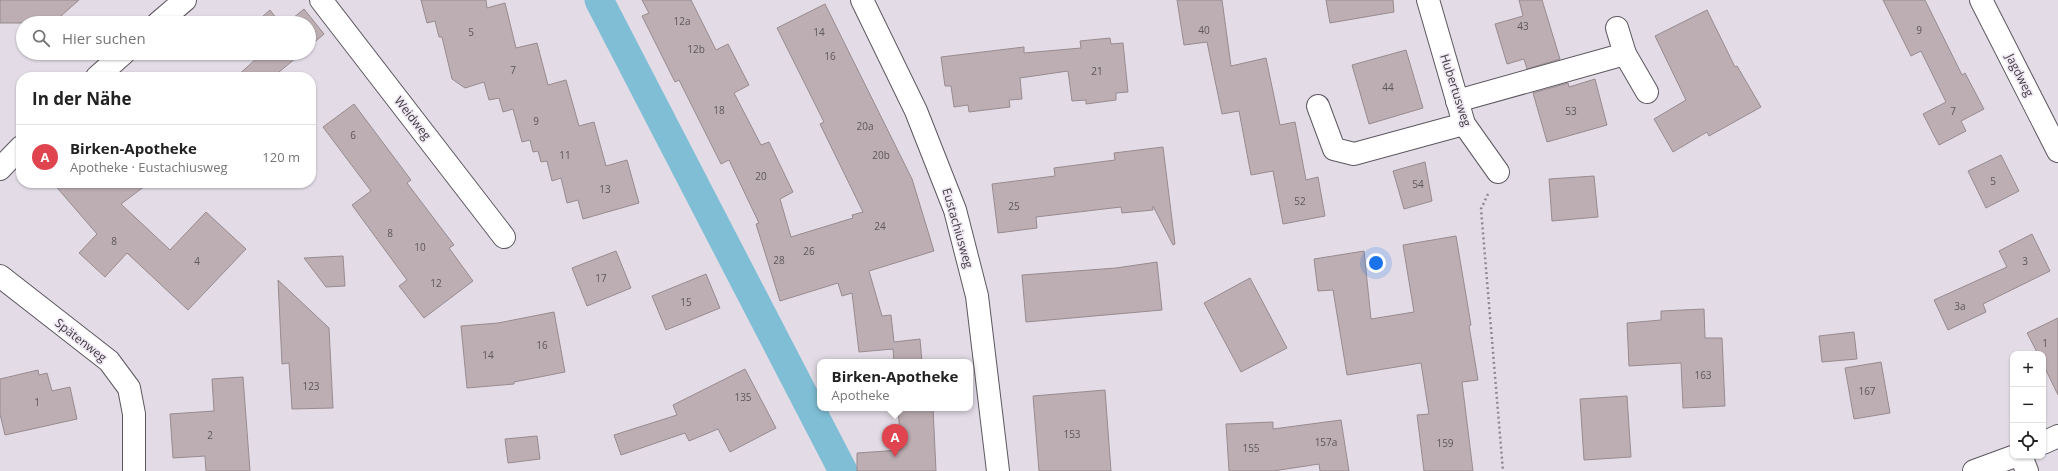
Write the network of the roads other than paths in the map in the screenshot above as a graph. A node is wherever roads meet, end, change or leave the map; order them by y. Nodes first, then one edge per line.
1 (185, 0) edge
2 (322, 0) edge
3 (862, 0) edge
4 (1428, 0) edge
5 (1981, 0) edge
6 (166, 16) edge
7 (1617, 28) dead end
8 (1625, 54) junction
9 (116, 60) edge
10 (103, 72) edge
11 (1647, 92) dead end
12 (1458, 101) junction
13 (1318, 106) dead end
14 (1464, 124) junction
15 (2058, 151) edge
16 (16, 152) edge
17 (0, 169) edge
18 (1498, 172) road end
19 (504, 237) dead end
20 (0, 276) edge
21 (2058, 436) edge
22 (2046, 442) edge
23 (2010, 458) edge
24 (2022, 459) edge
25 (134, 471) edge
26 (998, 471) edge
27 (1974, 471) edge
28 (2027, 471) edge

1 - 6 street
2 - 19 street, Weidweg
3 - 26 street, Eustachiusweg
4 - 12 street, Hubertusweg
5 - 15 street, Jagdweg
7 - 8 street
8 - 11 street
8 - 12 street
9 - 10 street
12 - 14 street, Hubertusweg
13 - 14 street
14 - 18 street, Hubertusweg
16 - 17 street
20 - 25 street, Spätenweg
21 - 22 street
23 - 27 street
24 - 28 street

